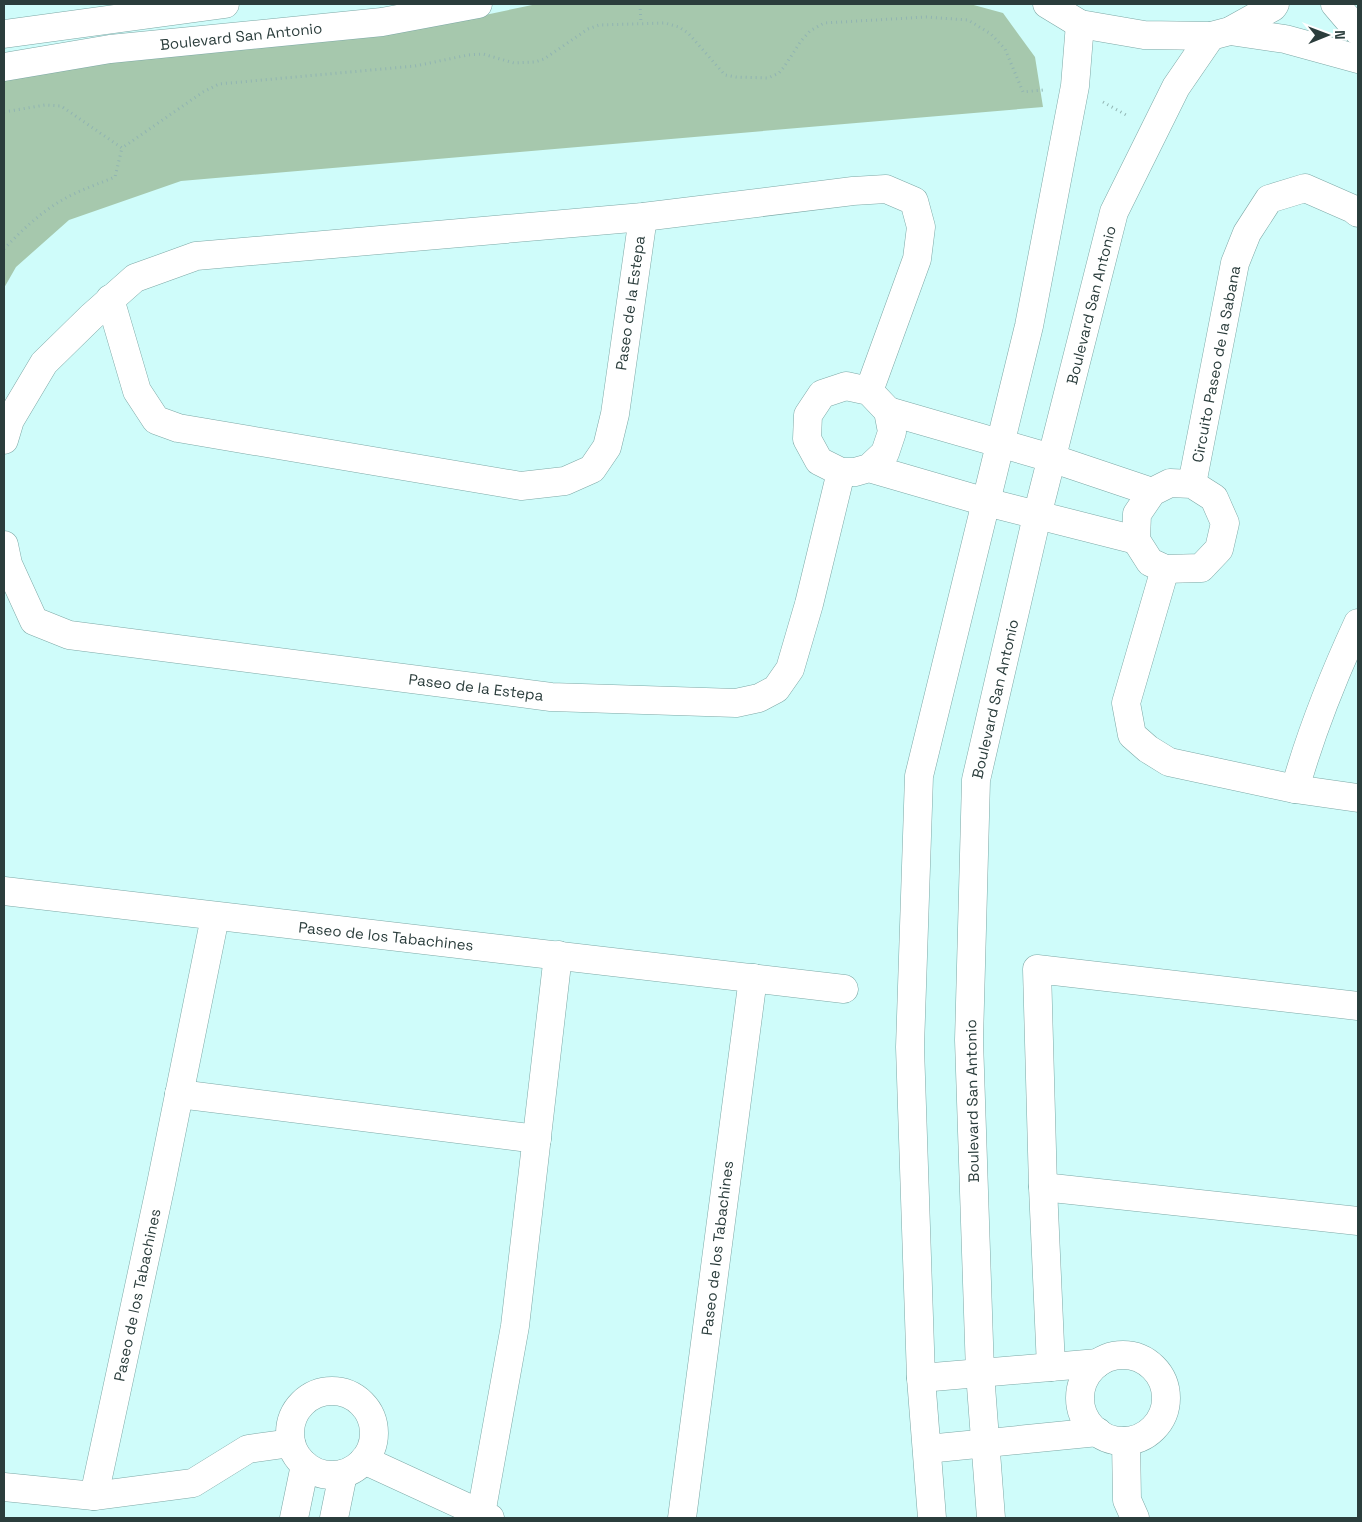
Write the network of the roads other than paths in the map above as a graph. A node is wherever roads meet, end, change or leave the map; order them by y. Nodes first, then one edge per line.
1 (225, 4) edge
2 (478, 4) edge
3 (1047, 4) edge
4 (1275, 4) edge
5 (1335, 4) edge
6 (1080, 24) junction
7 (1358, 32) edge
8 (1221, 33) junction
9 (4, 34) edge
10 (1358, 59) edge
11 (4, 67) edge
12 (1358, 213) edge
13 (643, 217) junction
14 (110, 300) junction
15 (879, 401) junction
16 (4, 440) edge
17 (1000, 443) junction
18 (1051, 458) junction
19 (869, 468) junction
20 (841, 472) junction
21 (1192, 484) junction
22 (1152, 492) junction
23 (986, 502) junction
24 (1037, 516) junction
25 (1136, 540) junction
26 (4, 545) edge
27 (1165, 569) junction
28 (1358, 623) edge
29 (1295, 790) junction
30 (1358, 798) edge
31 (4, 891) edge
32 (215, 916) junction
33 (558, 955) junction
34 (753, 978) junction
35 (844, 989) dead end
36 (1358, 1006) edge
37 (179, 1094) junction
38 (537, 1138) junction
39 (1043, 1187) junction
40 (1358, 1221) edge
41 (1098, 1363) junction
42 (1051, 1367) junction
43 (980, 1373) junction
44 (921, 1378) junction
45 (1098, 1432) junction
46 (1126, 1441) junction
47 (985, 1444) junction
48 (927, 1449) junction
49 (298, 1454) junction
50 (354, 1467) junction
51 (4, 1487) edge
52 (94, 1496) junction
53 (486, 1516) edge
54 (294, 1518) edge
55 (334, 1518) edge
56 (682, 1518) edge
57 (932, 1518) edge
58 (991, 1518) edge
59 (1135, 1518) edge

1 - 9 street
2 - 11 street, Boulevard San Antonio
3 - 6 street
4 - 8 street
5 - 7 street
6 - 8 street
6 - 17 street
8 - 10 street
8 - 18 street, Boulevard San Antonio
12 - 21 street, Circuito Paseo de la Sabana
13 - 14 street, Paseo de la Estepa
13 - 14 street, Paseo de la Estepa
13 - 15 street, Paseo de la Estepa
14 - 16 street, Paseo de la Estepa
15 - 17 street
15 - 19 street, Paseo de la Estepa
15 - 20 street
17 - 18 street
17 - 23 street
18 - 22 street
18 - 24 street, Boulevard San Antonio
19 - 20 street
19 - 23 street
20 - 26 street, Paseo de la Estepa
21 - 22 street
21 - 27 street
22 - 25 street
23 - 24 street
23 - 44 street
24 - 25 street
24 - 43 street, Boulevard San Antonio
25 - 27 street
27 - 29 street
28 - 29 street
29 - 30 street
31 - 32 street, Paseo de los Tabachines
32 - 33 street, Paseo de los Tabachines
32 - 37 street, Paseo de los Tabachines
33 - 34 street, Paseo de los Tabachines
33 - 38 street
34 - 35 street, Paseo de los Tabachines
34 - 56 street, Paseo de los Tabachines
36 - 39 street
37 - 38 street
37 - 52 street, Paseo de los Tabachines
38 - 53 street
39 - 40 street
39 - 42 street
41 - 42 street
41 - 45 street
41 - 46 street
42 - 43 street
43 - 44 street
43 - 47 street, Boulevard San Antonio
44 - 48 street
45 - 46 street
45 - 47 street
46 - 59 street
47 - 48 street
47 - 58 street, Boulevard San Antonio
48 - 57 street
49 - 50 street
49 - 50 street
49 - 52 street
49 - 54 street
50 - 53 street
50 - 55 street
51 - 52 street

